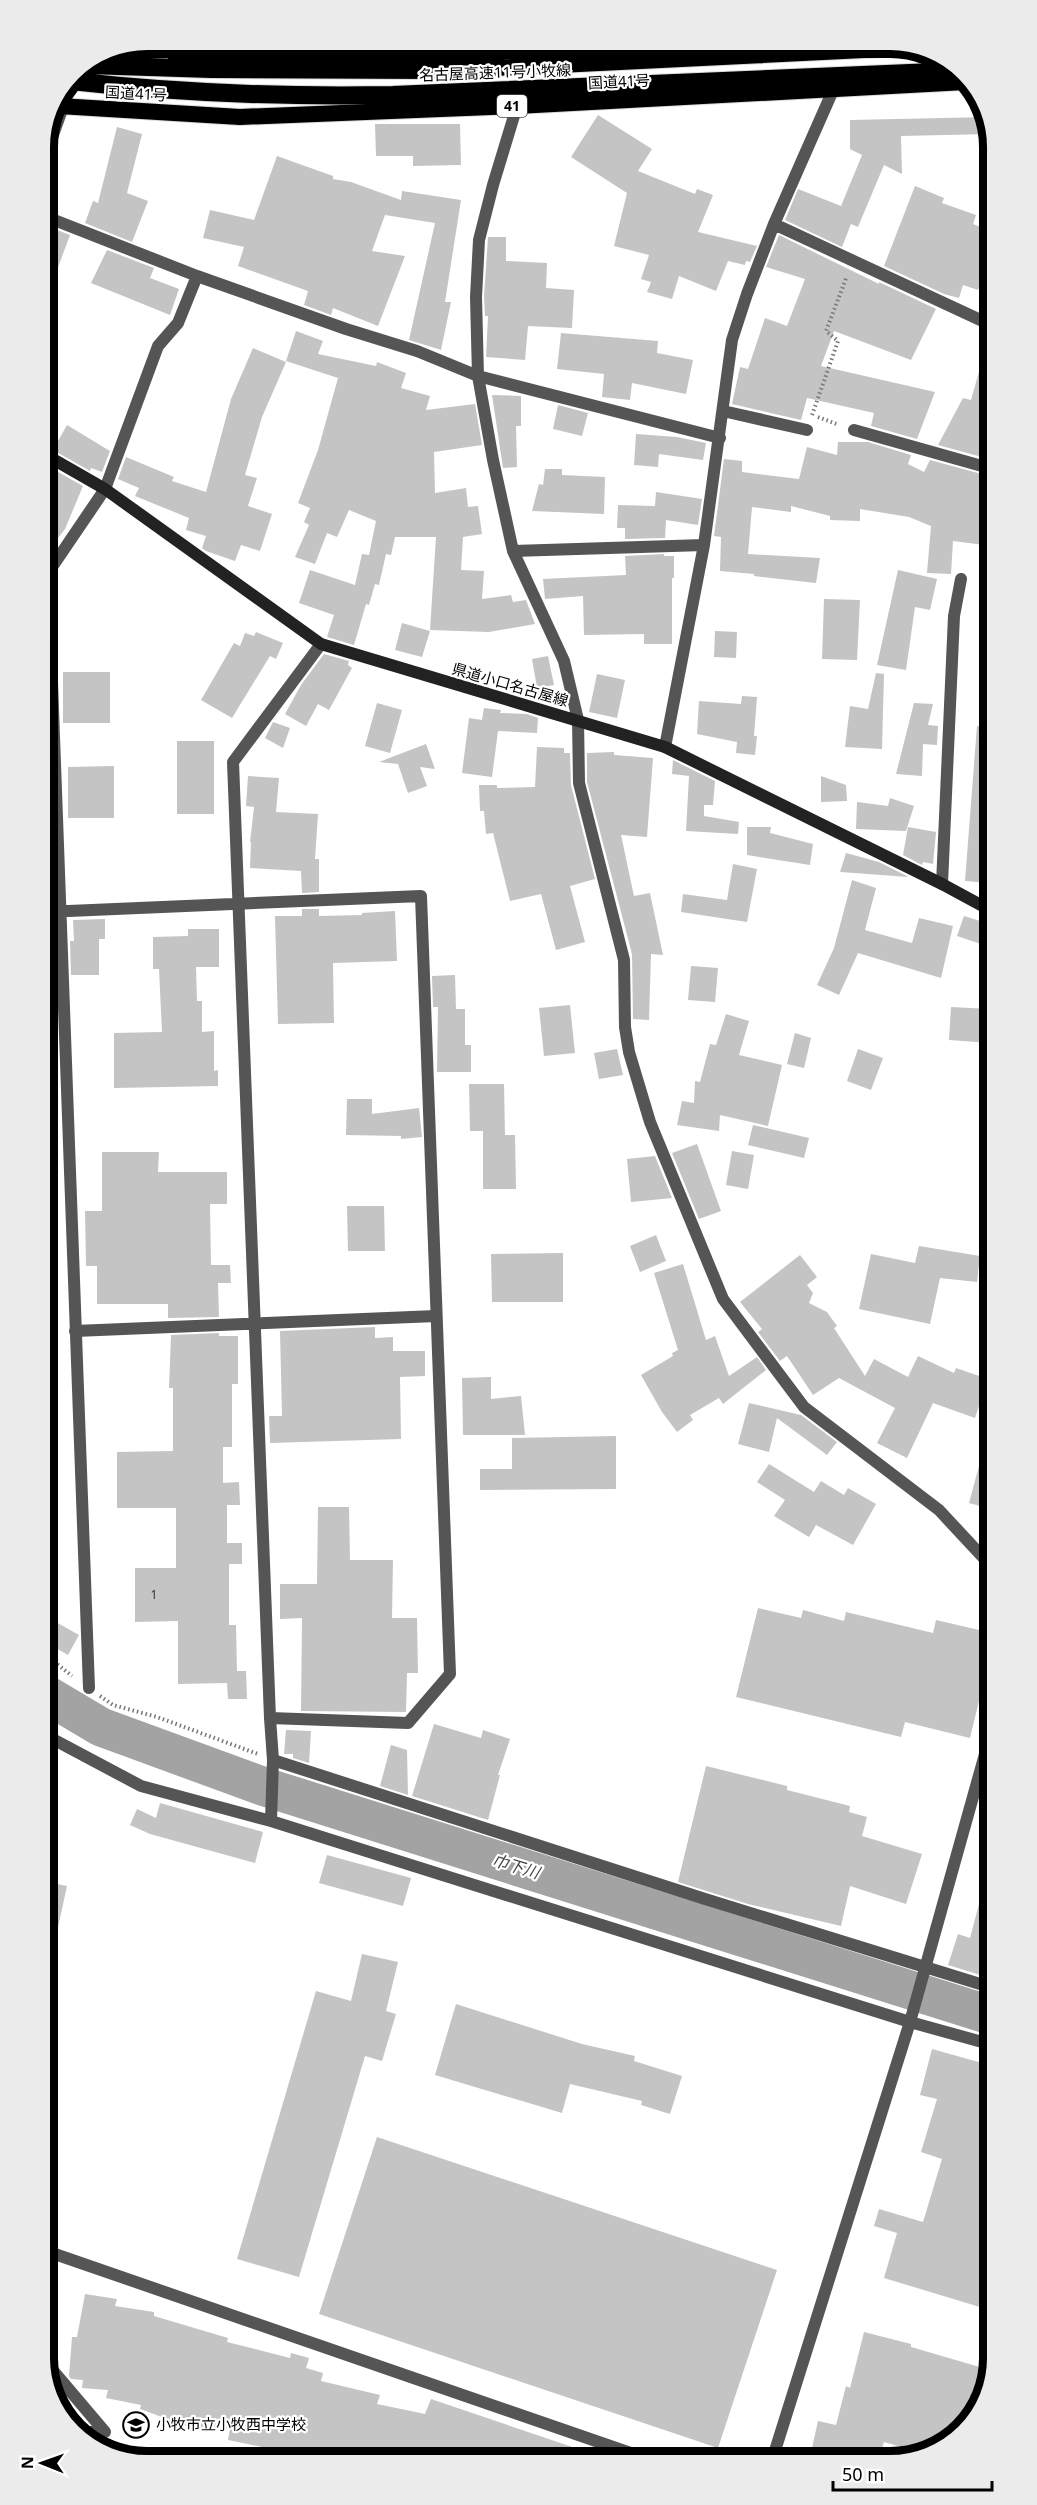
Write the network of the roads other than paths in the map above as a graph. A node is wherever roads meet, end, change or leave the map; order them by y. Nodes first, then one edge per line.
1 (762, 54) edge
2 (101, 65) edge
3 (945, 72) edge
4 (81, 82) edge
5 (956, 82) edge
6 (834, 88) junction
7 (518, 106) junction
8 (64, 107) edge
9 (54, 220) edge
10 (774, 224) junction
11 (197, 276) junction
12 (983, 321) edge
13 (478, 376) junction
14 (723, 411) junction
15 (807, 430) road end
16 (854, 430) road end
17 (720, 438) junction
18 (54, 460) edge
19 (983, 466) edge
20 (105, 489) junction
21 (704, 544) junction
22 (513, 551) junction
23 (54, 560) edge
24 (961, 579) dead end
25 (321, 644) junction
26 (578, 720) junction
27 (666, 747) junction
28 (54, 765) edge
29 (942, 884) junction
30 (240, 902) junction
31 (983, 906) edge
32 (54, 911) edge
33 (60, 911) junction
34 (436, 1316) junction
35 (255, 1322) junction
36 (75, 1331) junction
37 (983, 1557) edge
38 (89, 1688) road end
39 (270, 1718) junction
40 (54, 1740) edge
41 (983, 1761) edge
42 (273, 1765) junction
43 (271, 1816) junction
44 (925, 1970) junction
45 (983, 1985) edge
46 (911, 2018) junction
47 (983, 2043) edge
48 (54, 2254) edge
49 (56, 2374) edge
50 (90, 2432) edge
51 (625, 2451) edge
52 (775, 2451) edge

1 - 2 highway
3 - 4 highway, 名古屋高速11号小牧線
5 - 6 highway, 国道41号 / 41
6 - 7 highway, 国道41号 / 41
6 - 10 street
7 - 8 highway, 国道41号 / 41
7 - 13 street
9 - 11 street
10 - 12 street
10 - 14 street
11 - 13 street
11 - 20 street
13 - 17 street
13 - 22 street
14 - 15 street
14 - 17 street
16 - 19 street
17 - 21 street
18 - 20 main road, 県道小口名古屋線
20 - 23 street
20 - 25 main road, 県道小口名古屋線
21 - 22 street
21 - 27 street
22 - 26 street
24 - 29 street
25 - 26 main road, 県道小口名古屋線
25 - 30 street
26 - 27 main road, 県道小口名古屋線
26 - 37 street
27 - 29 main road, 県道小口名古屋線
28 - 33 street
29 - 31 main road, 県道小口名古屋線
30 - 33 street
30 - 34 street
30 - 35 street
32 - 33 street
33 - 36 street
34 - 35 street
34 - 39 street
35 - 36 street
35 - 39 street
36 - 38 street
39 - 42 street
40 - 43 street
41 - 44 street
42 - 43 street
42 - 44 street
43 - 46 street
44 - 45 street
44 - 46 street
46 - 47 street
46 - 52 street
48 - 51 street
49 - 50 street

